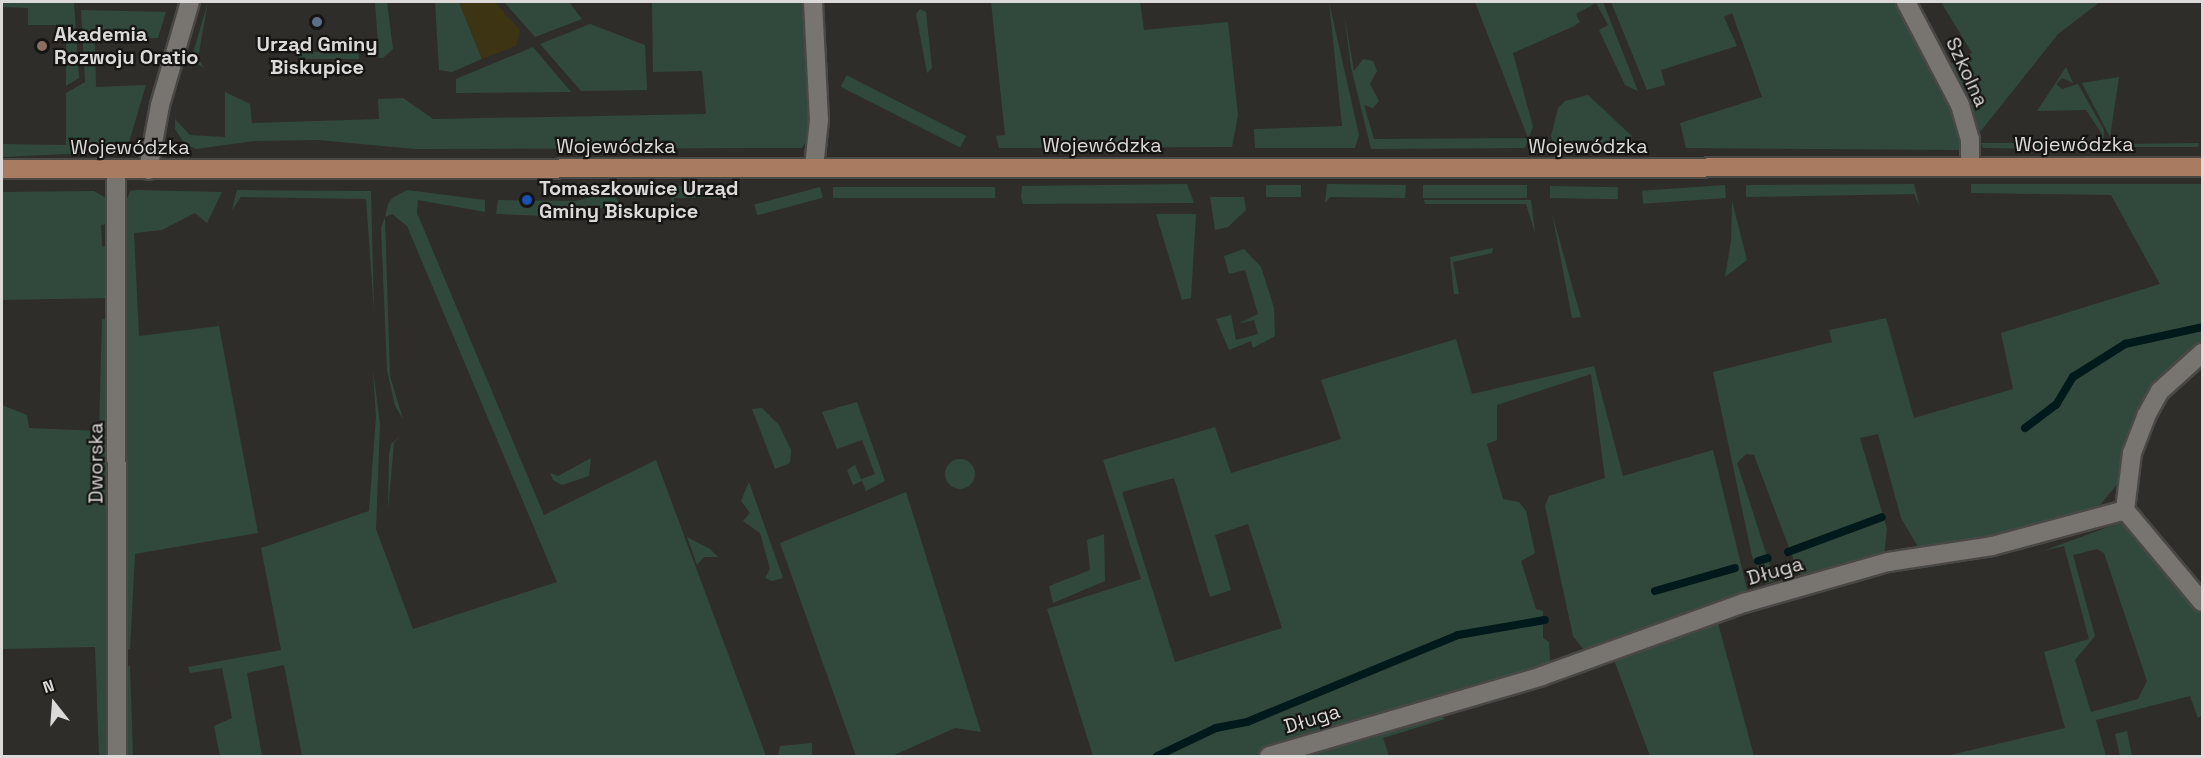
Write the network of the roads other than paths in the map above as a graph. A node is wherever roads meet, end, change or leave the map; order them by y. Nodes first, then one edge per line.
1 (190, 2) edge
2 (813, 2) edge
3 (1906, 2) edge
4 (1970, 166) junction
5 (814, 167) junction
6 (2202, 167) edge
7 (2, 169) edge
8 (116, 170) junction
9 (148, 170) junction
10 (2202, 353) edge
11 (2125, 510) junction
12 (2202, 602) edge
13 (117, 756) edge
14 (1269, 756) edge

1 - 9 street
2 - 5 street
3 - 4 street, Szkolna
4 - 5 main road, Wojewódzka
4 - 6 main road, Wojewódzka
5 - 9 main road, Wojewódzka
7 - 8 main road, Wojewódzka
8 - 9 main road, Wojewódzka
8 - 13 street, Dworska
10 - 11 street
11 - 12 street
11 - 14 street, Długa

